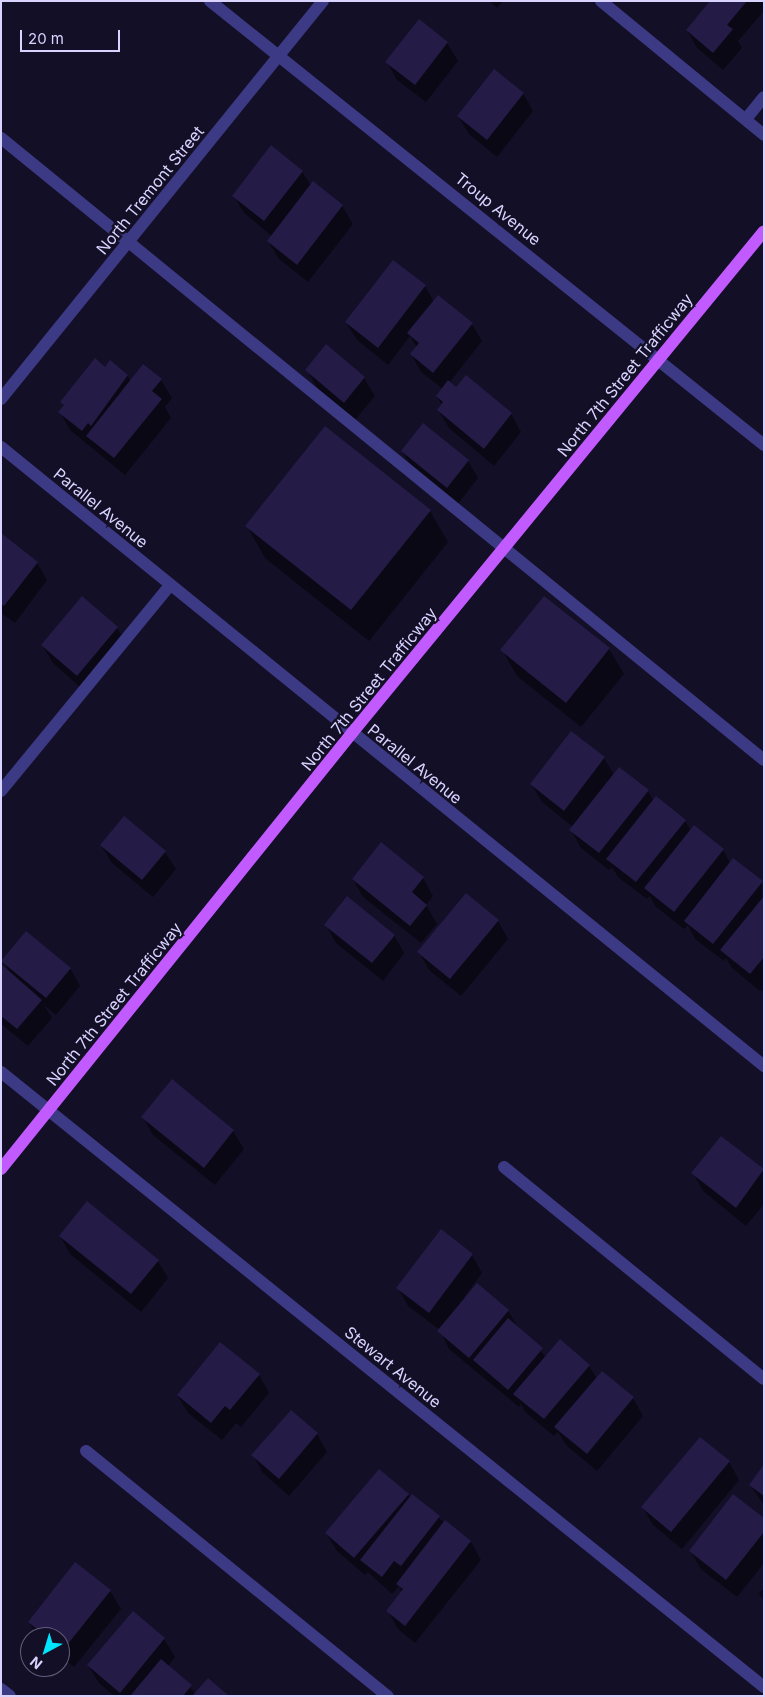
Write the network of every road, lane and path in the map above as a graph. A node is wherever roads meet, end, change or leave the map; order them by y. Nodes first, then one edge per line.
1 (210, 1) edge
2 (323, 1) edge
3 (600, 1) edge
4 (280, 56) junction
5 (764, 97) edge
6 (746, 120) junction
7 (764, 135) edge
8 (1, 138) edge
9 (764, 231) edge
10 (129, 241) junction
11 (660, 358) junction
12 (1, 399) edge
13 (764, 445) edge
14 (1, 447) edge
15 (503, 550) junction
16 (170, 585) junction
17 (352, 733) junction
18 (764, 760) edge
19 (1, 791) edge
20 (764, 1066) edge
21 (1, 1072) edge
22 (49, 1111) junction
23 (504, 1167) dead end
24 (1, 1169) edge
25 (764, 1379) edge
26 (86, 1451) dead end
27 (764, 1687) edge
28 (1, 1689) edge
29 (10, 1696) edge
30 (388, 1696) edge

1 - 4 street, Troup Avenue
2 - 4 street, North Tremont Street
3 - 6 street
4 - 10 street, North Tremont Street
4 - 11 street, Troup Avenue
5 - 6 street
6 - 7 street
8 - 10 street
9 - 11 main road, North 7th Street Trafficway
10 - 12 street, North Tremont Street
10 - 15 street
11 - 13 street, Troup Avenue
11 - 15 main road, North 7th Street Trafficway
14 - 16 street, Parallel Avenue
15 - 17 main road, North 7th Street Trafficway
15 - 18 street
16 - 17 street, Parallel Avenue
16 - 19 street
17 - 20 street, Parallel Avenue
17 - 22 main road, North 7th Street Trafficway
21 - 22 street, Stewart Avenue
22 - 24 main road, North 7th Street Trafficway
22 - 27 street, Stewart Avenue
23 - 25 street
26 - 30 street
28 - 29 street

